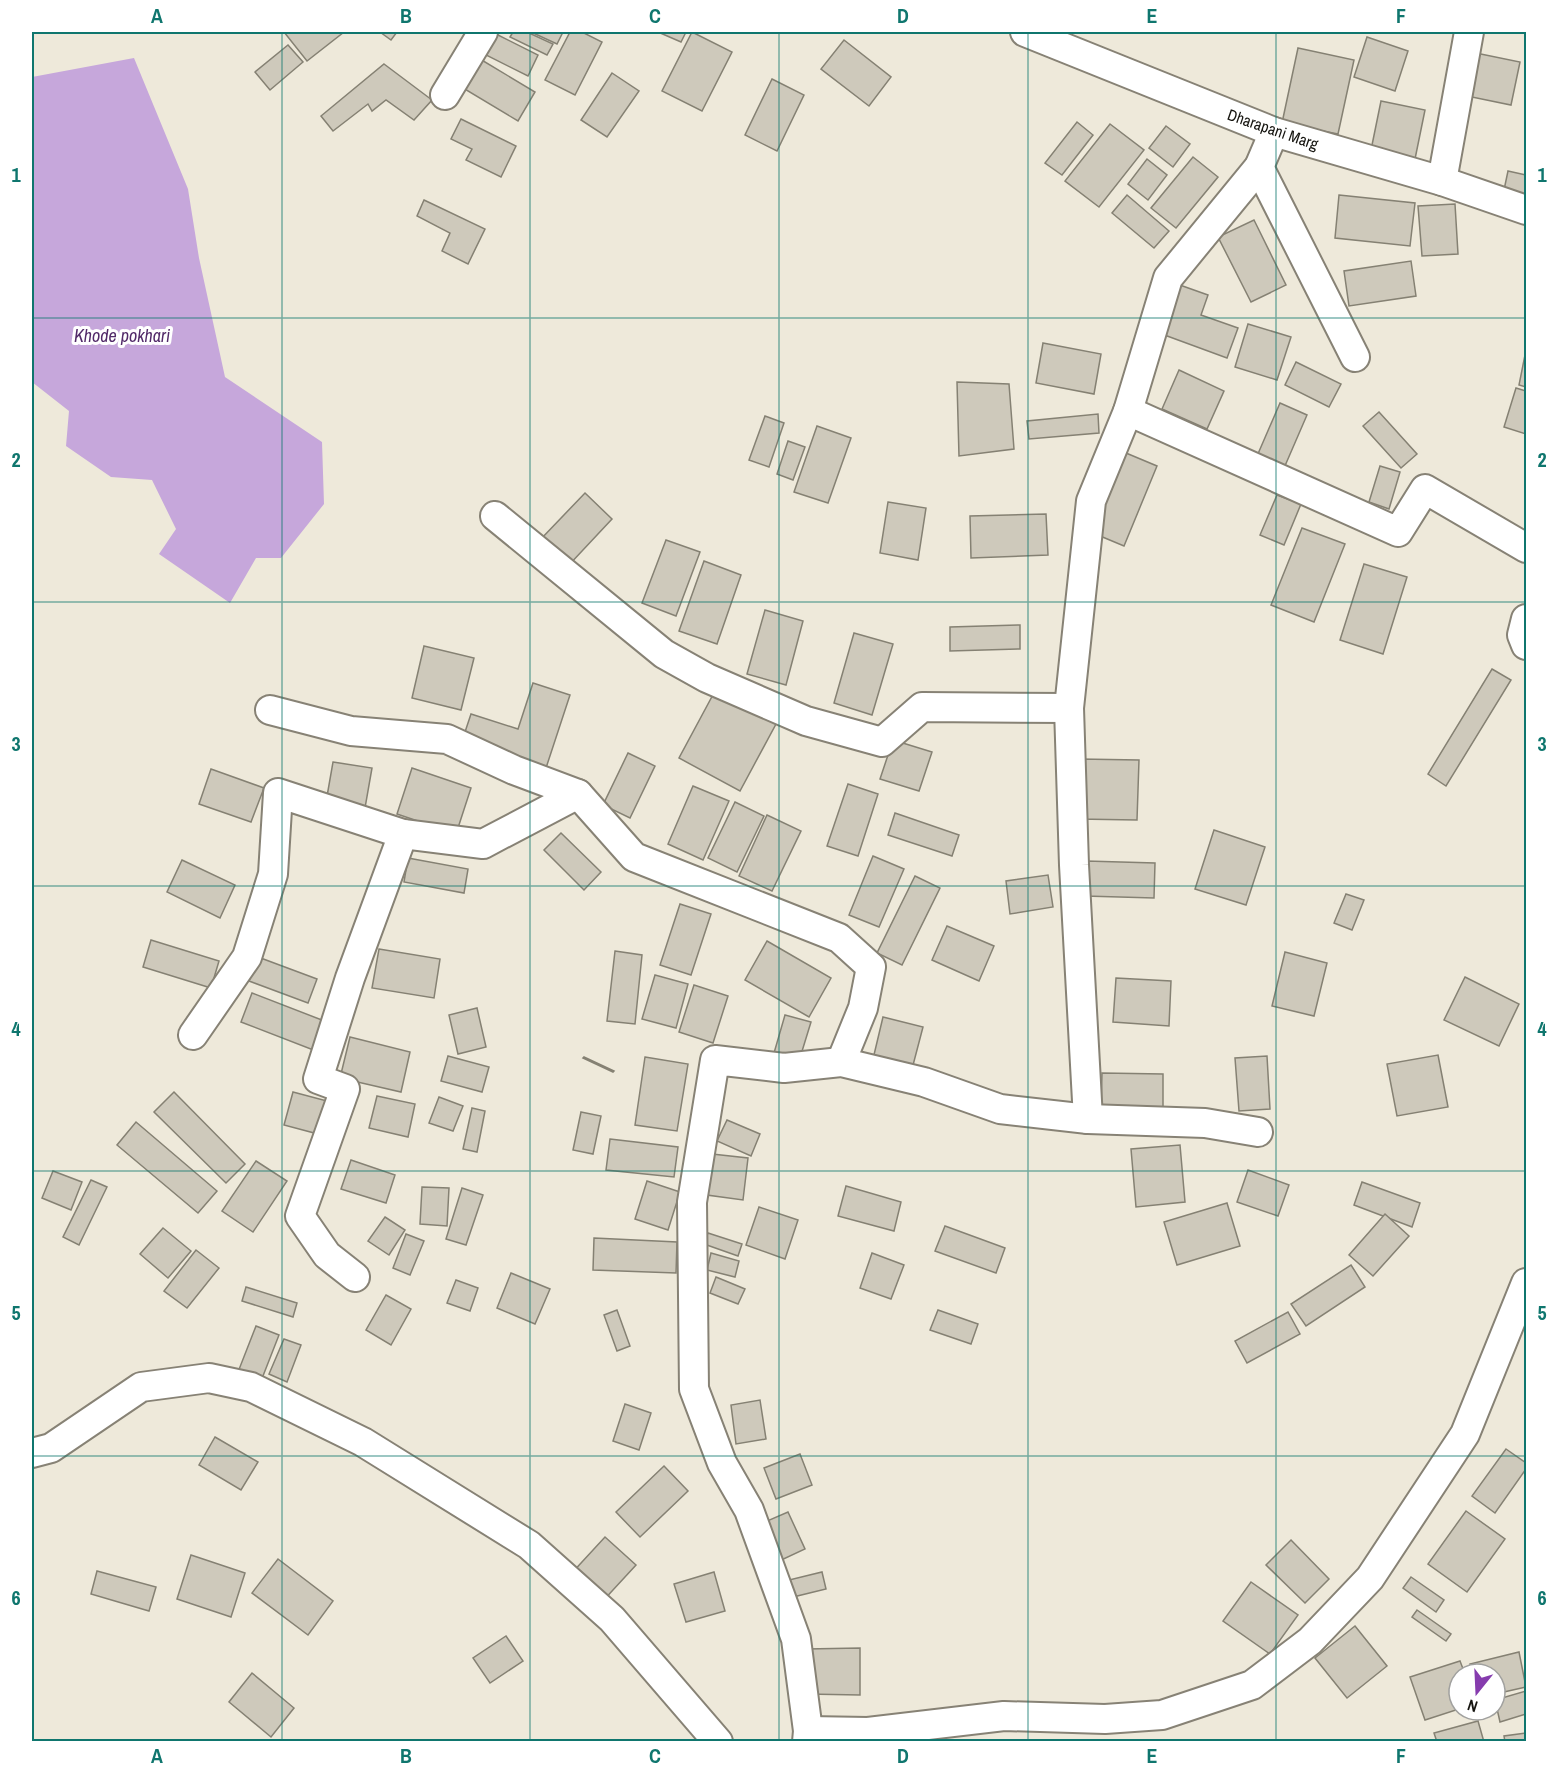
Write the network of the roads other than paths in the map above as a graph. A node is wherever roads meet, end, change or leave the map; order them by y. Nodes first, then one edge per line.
1 (483, 32) edge
2 (1025, 32) edge
3 (1469, 32) edge
4 (445, 94) dead end
5 (1274, 132) junction
6 (1259, 167) junction
7 (1442, 181) junction
8 (1527, 210) edge
9 (1355, 357) dead end
10 (1128, 411) junction
11 (495, 516) dead end
12 (1527, 548) edge
13 (1527, 619) edge
14 (1527, 645) edge
15 (1069, 708) junction
16 (270, 710) dead end
17 (578, 794) junction
18 (403, 834) junction
19 (193, 1035) dead end
20 (841, 1062) junction
21 (1088, 1119) junction
22 (1258, 1132) dead end
23 (355, 1277) dead end
24 (1527, 1282) edge
25 (32, 1453) edge
26 (808, 1736) edge
27 (718, 1742) edge

1 - 4 street
2 - 5 street, Dharapani Marg
3 - 7 street
5 - 6 street
5 - 7 street, Dharapani Marg
6 - 9 street
6 - 10 street
7 - 8 street, Dharapani Marg
10 - 12 street
10 - 15 street
11 - 15 street
13 - 14 street
15 - 21 street
16 - 17 street
17 - 18 street
17 - 20 street
18 - 19 street
18 - 23 street
20 - 21 street
20 - 26 street
21 - 22 street
24 - 26 street
25 - 27 street

